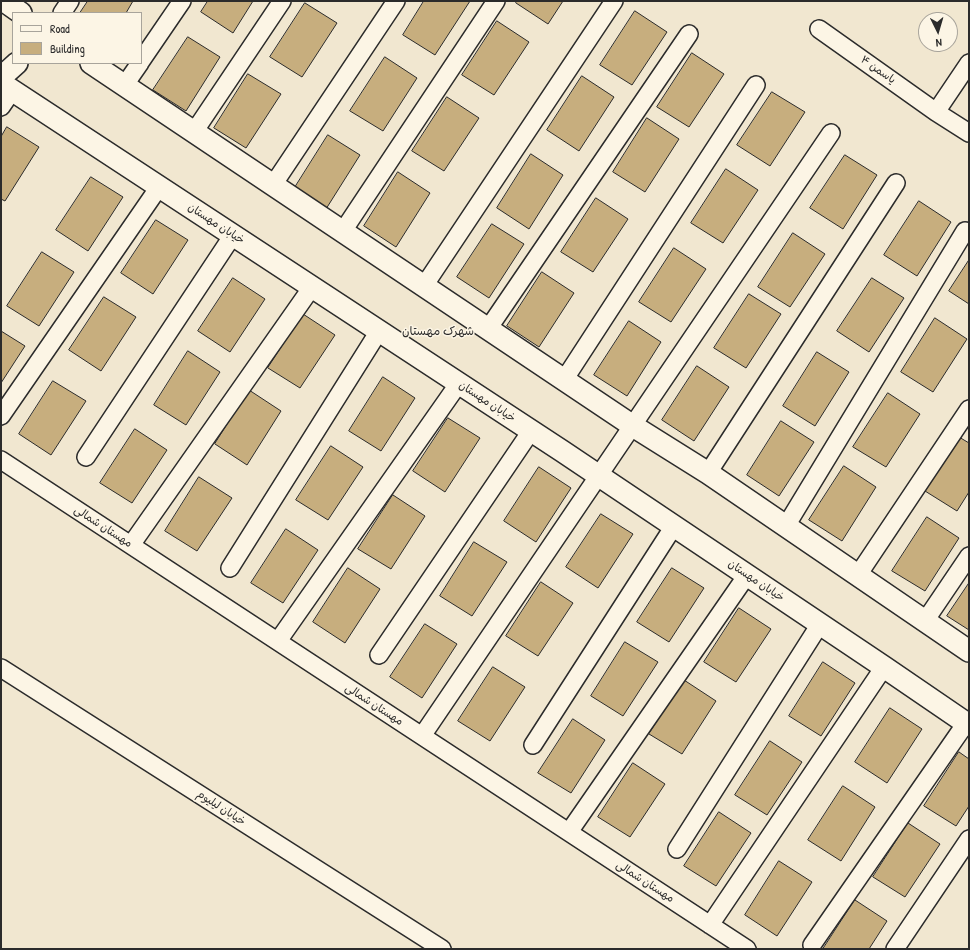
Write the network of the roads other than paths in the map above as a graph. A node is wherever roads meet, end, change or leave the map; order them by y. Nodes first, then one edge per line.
1 (4, 1) edge
2 (70, 1) edge
3 (182, 1) edge
4 (282, 1) edge
5 (396, 1) edge
6 (496, 1) edge
7 (614, 1) edge
8 (20, 12) edge
9 (63, 12) edge
10 (818, 29) dead end
11 (689, 34) dead end
12 (142, 59) edge
13 (969, 63) edge
14 (16, 64) edge
15 (91, 64) edge
16 (139, 64) edge
17 (756, 85) dead end
18 (124, 86) junction
19 (4, 89) edge
20 (936, 112) junction
21 (194, 132) junction
22 (831, 133) dead end
23 (969, 133) edge
24 (896, 183) dead end
25 (273, 185) junction
26 (159, 187) junction
27 (965, 231) dead end
28 (343, 232) junction
29 (233, 235) junction
30 (424, 286) junction
31 (312, 287) junction
32 (488, 329) junction
33 (379, 331) junction
34 (564, 380) junction
35 (459, 383) junction
36 (969, 409) edge
37 (1, 416) edge
38 (633, 426) junction
39 (531, 431) junction
40 (86, 457) dead end
41 (1, 460) edge
42 (708, 473) junction
43 (599, 476) junction
44 (674, 526) junction
45 (786, 526) junction
46 (131, 546) junction
47 (969, 556) edge
48 (230, 568) dead end
49 (747, 575) junction
50 (858, 575) junction
51 (925, 621) junction
52 (820, 624) junction
53 (278, 642) junction
54 (969, 652) edge
55 (379, 655) dead end
56 (884, 667) junction
57 (1, 668) edge
58 (967, 724) edge
59 (422, 736) junction
60 (533, 745) dead end
61 (569, 832) junction
62 (969, 839) edge
63 (677, 849) dead end
64 (710, 925) junction
65 (812, 945) dead end
66 (442, 949) edge
67 (747, 949) edge
68 (894, 949) edge

1 - 8 street
2 - 9 street
3 - 12 street
4 - 21 street
5 - 25 street
6 - 28 street
7 - 30 street
10 - 20 street, یاسمن ۴
11 - 32 street
13 - 20 street
14 - 19 street
15 - 18 street
16 - 18 street
17 - 34 street
18 - 21 street
19 - 26 street, خیابان مهستان
20 - 23 street, یاسمن ۴
21 - 25 street
22 - 38 street
24 - 42 street
25 - 28 street
26 - 29 street, خیابان مهستان
26 - 37 street
27 - 45 street
28 - 30 street
29 - 31 street, خیابان مهستان
29 - 40 street
30 - 32 street
31 - 33 street, خیابان مهستان
31 - 46 street
32 - 34 street
33 - 35 street, خیابان مهستان
33 - 48 street
34 - 38 street
35 - 39 street, خیابان مهستان
35 - 53 street
36 - 50 street
38 - 42 street
38 - 43 street
39 - 43 street, خیابان مهستان
39 - 55 street
41 - 46 street, مهستان شمالی
42 - 45 street
43 - 44 street, خیابان مهستان
43 - 59 street
44 - 49 street, خیابان مهستان
44 - 60 street
45 - 50 street
46 - 53 street, مهستان شمالی
47 - 51 street
49 - 52 street, خیابان مهستان
49 - 61 street
50 - 51 street
51 - 54 street
52 - 56 street, خیابان مهستان
52 - 63 street
53 - 59 street, مهستان شمالی
56 - 58 street, خیابان مهستان
56 - 64 street
57 - 66 street, خیابان لیلیوم
58 - 65 street
59 - 61 street, مهستان شمالی
61 - 64 street, مهستان شمالی
62 - 68 street
64 - 67 street, مهستان شمالی

